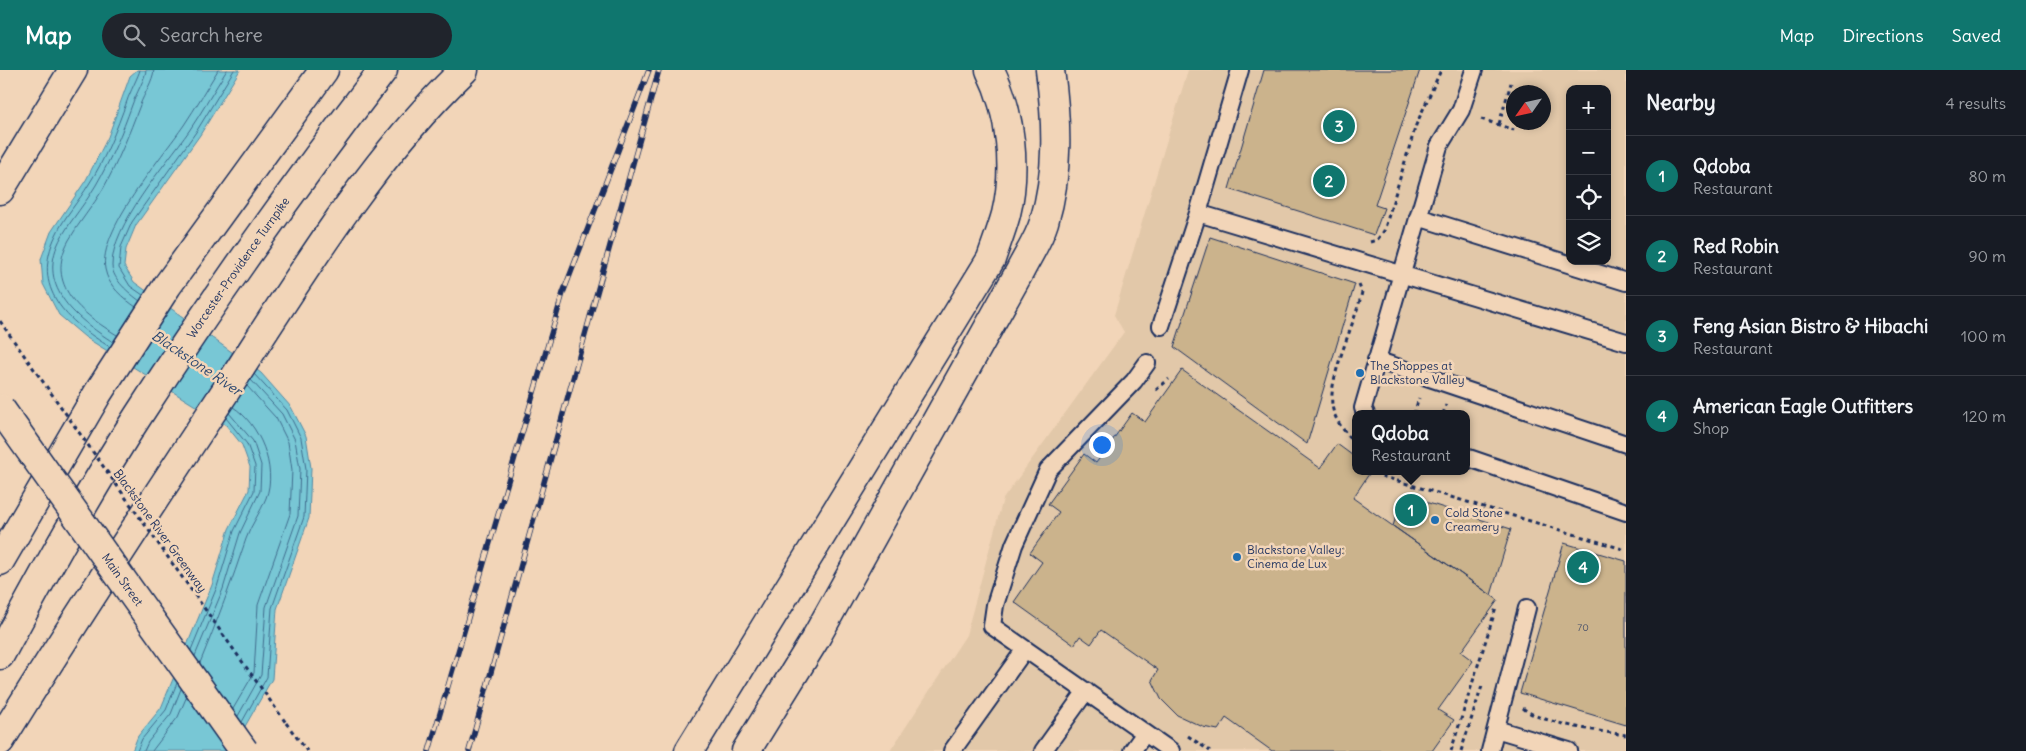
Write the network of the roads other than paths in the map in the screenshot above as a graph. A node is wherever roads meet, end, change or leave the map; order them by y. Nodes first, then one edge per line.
1 (73, 70) edge
2 (324, 70) edge
3 (383, 70) edge
4 (464, 70) edge
5 (990, 70) edge
6 (1050, 70) edge
7 (1240, 70) edge
8 (1474, 70) edge
9 (0, 190) edge
10 (1198, 213) junction
11 (1418, 217) junction
12 (1400, 274) junction
13 (1626, 282) edge
14 (1161, 326) dead end
15 (1626, 342) edge
16 (1376, 360) junction
17 (1147, 363) dead end
18 (0, 408) edge
19 (1364, 410) edge
20 (1626, 444) edge
21 (1470, 458) edge
22 (1626, 512) edge
23 (0, 561) edge
24 (1528, 608) dead end
25 (1025, 649) junction
26 (0, 655) edge
27 (1086, 691) junction
28 (1496, 729) junction
29 (1145, 733) junction
30 (0, 741) edge
31 (1547, 748) edge
32 (244, 751) edge
33 (689, 751) edge
34 (746, 751) edge
35 (952, 751) edge
36 (1043, 751) edge
37 (1132, 751) edge
38 (1172, 751) edge
39 (1490, 751) edge
40 (1569, 751) edge

1 - 9 main road
2 - 23 main road
3 - 26 main road, Worcester-Providence Turnpike
4 - 30 main road
5 - 33 main road
6 - 34 main road
7 - 10 lane
8 - 11 lane
10 - 12 lane
10 - 14 lane
11 - 12 lane
11 - 13 lane
12 - 15 lane
12 - 16 lane
16 - 19 lane
16 - 20 lane
17 - 25 lane
18 - 32 main road, Main Street, bridge
21 - 22 lane
24 - 28 lane
25 - 27 lane
25 - 35 lane
27 - 29 lane
27 - 36 lane
28 - 31 lane
28 - 39 lane
29 - 37 lane
29 - 38 lane
31 - 40 lane

